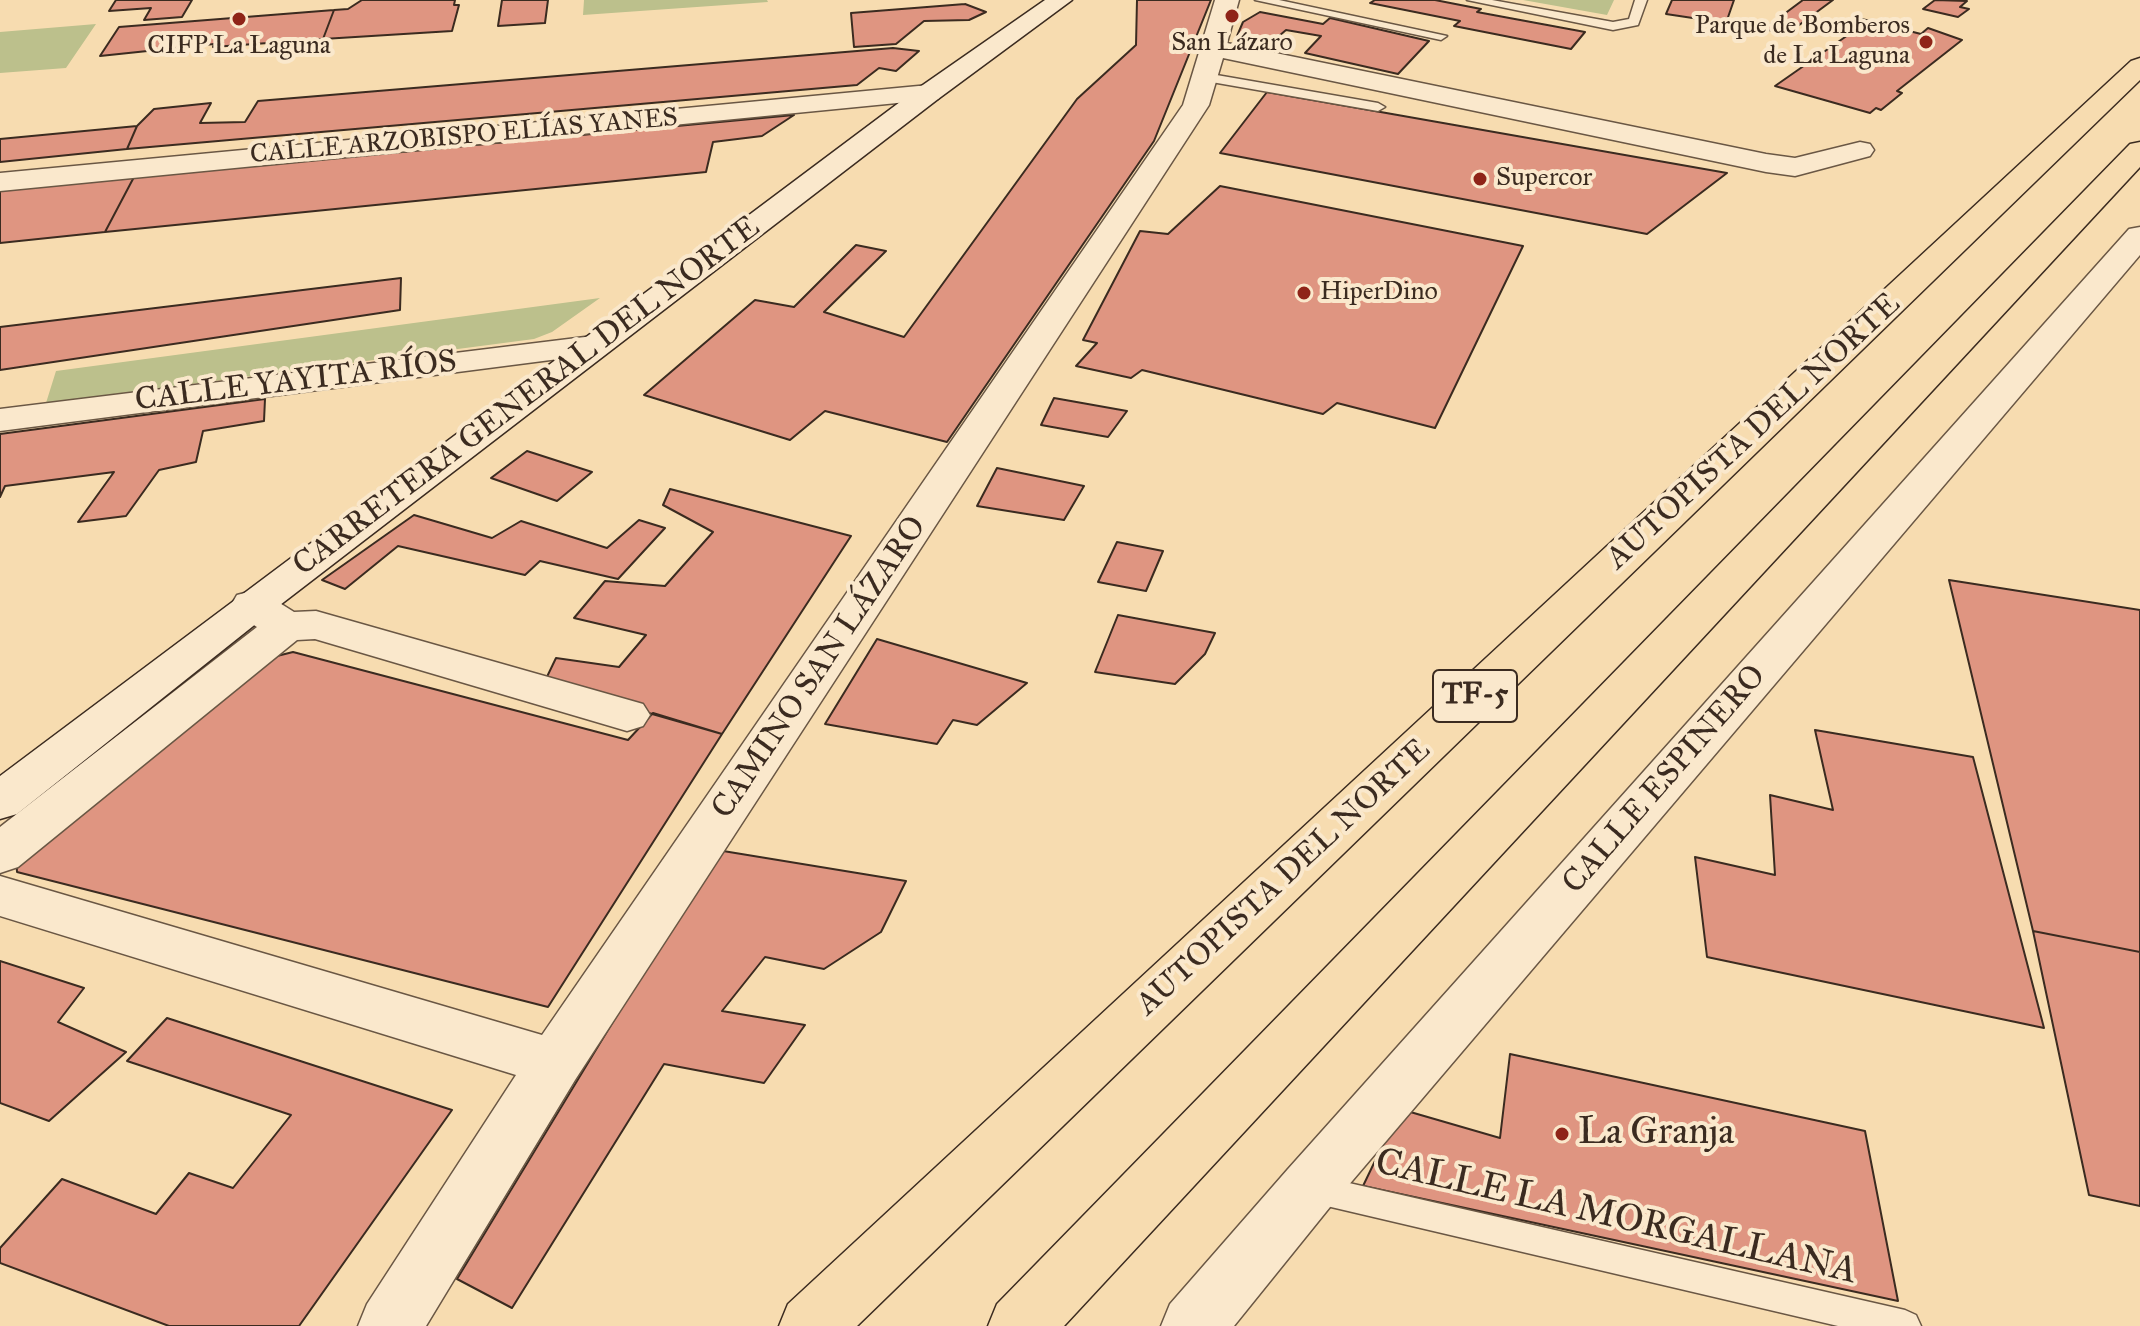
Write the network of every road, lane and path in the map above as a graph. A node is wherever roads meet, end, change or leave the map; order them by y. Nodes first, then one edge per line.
1 (1060, 0) edge
2 (1227, 0) edge
3 (1261, 0) edge
4 (1321, 0) edge
5 (1473, 0) edge
6 (1641, 0) edge
7 (1335, 1) edge
8 (1441, 36) dead end
9 (1209, 63) junction
10 (2140, 66) edge
11 (1302, 67) junction
12 (1288, 91) junction
13 (929, 93) junction
14 (1378, 107) dead end
15 (1860, 150) dead end
16 (2140, 150) edge
17 (0, 182) edge
18 (2140, 236) edge
19 (593, 346) junction
20 (0, 420) edge
21 (269, 616) junction
22 (627, 715) dead end
23 (0, 801) edge
24 (0, 854) edge
25 (0, 896) edge
26 (555, 1063) junction
27 (1309, 1188) junction
28 (390, 1326) edge
29 (811, 1326) edge
30 (1020, 1326) edge
31 (1193, 1326) edge
32 (1905, 1326) edge

1 - 13 street, CARRETERA GENERAL DEL NORTE
2 - 9 street, CAMINO SAN LÁZARO
3 - 8 lane
4 - 7 lane
5 - 6 lane
9 - 11 street
9 - 12 lane
9 - 26 street, CAMINO SAN LÁZARO
10 - 29 highway, AUTOPISTA DEL NORTE / TF-5
11 - 12 lane
11 - 15 street
12 - 14 lane
13 - 17 street, CALLE ARZOBISPO ELÍAS YANES
13 - 19 street, CARRETERA GENERAL DEL NORTE
16 - 30 highway
18 - 27 street, CALLE ESPINERO
19 - 20 street, CALLE YAYITA RÍOS
19 - 21 street, CARRETERA GENERAL DEL NORTE
21 - 22 street
21 - 23 street, CARRETERA GENERAL DEL NORTE
21 - 24 street
25 - 26 street
26 - 28 street, CAMINO SAN LÁZARO
27 - 31 street, CALLE ESPINERO
27 - 32 lane, CALLE LA MORGALLANA

